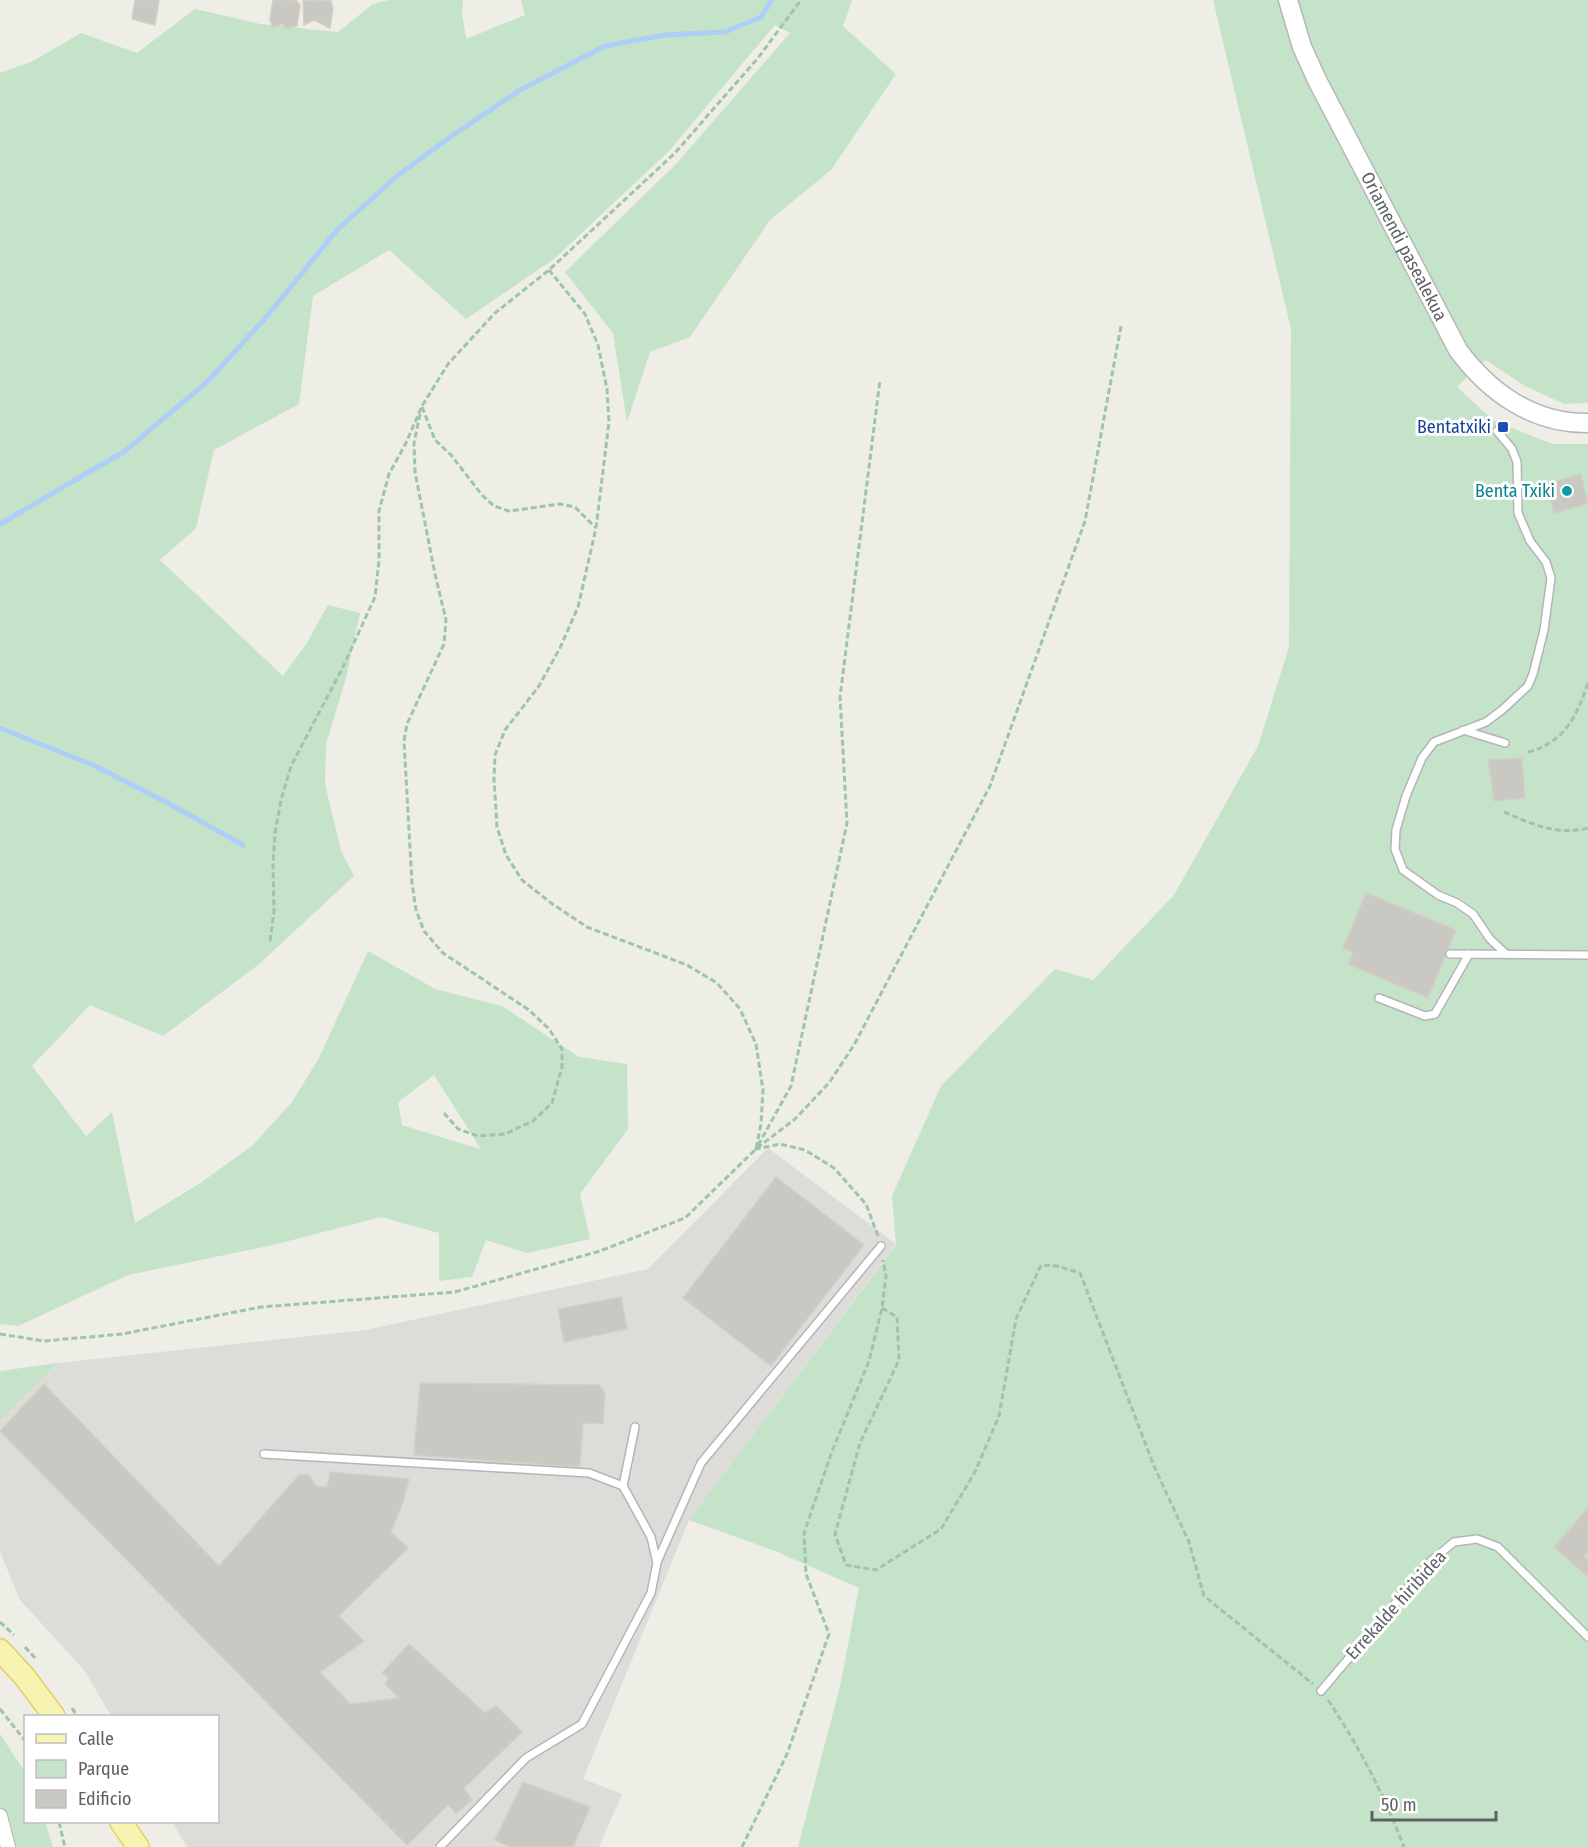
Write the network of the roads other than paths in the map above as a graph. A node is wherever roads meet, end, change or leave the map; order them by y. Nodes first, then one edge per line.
1 (1288, 0) edge
2 (1588, 423) edge
3 (1497, 432) dead end
4 (1463, 730) junction
5 (1505, 743) dead end
6 (1504, 953) junction
7 (1450, 954) dead end
8 (1469, 954) junction
9 (1588, 955) edge
10 (1379, 998) dead end
11 (881, 1246) road end
12 (635, 1427) dead end
13 (264, 1454) dead end
14 (624, 1486) junction
15 (657, 1563) junction
16 (1588, 1637) edge
17 (0, 1650) edge
18 (1321, 1690) road end
19 (53, 1715) edge
20 (0, 1816) edge
21 (122, 1823) edge
22 (8, 1847) edge
23 (138, 1847) edge
24 (440, 1847) edge

1 - 2 main road, Oriamendi pasealekua
3 - 4 lane
4 - 5 lane
4 - 6 lane
6 - 8 lane
6 - 9 lane
7 - 8 lane
8 - 10 lane
11 - 15 lane
12 - 14 lane
13 - 14 lane
14 - 15 lane
15 - 24 lane
16 - 18 lane, Errekalde hiribidea
17 - 19 main road
20 - 22 street
21 - 23 main road

